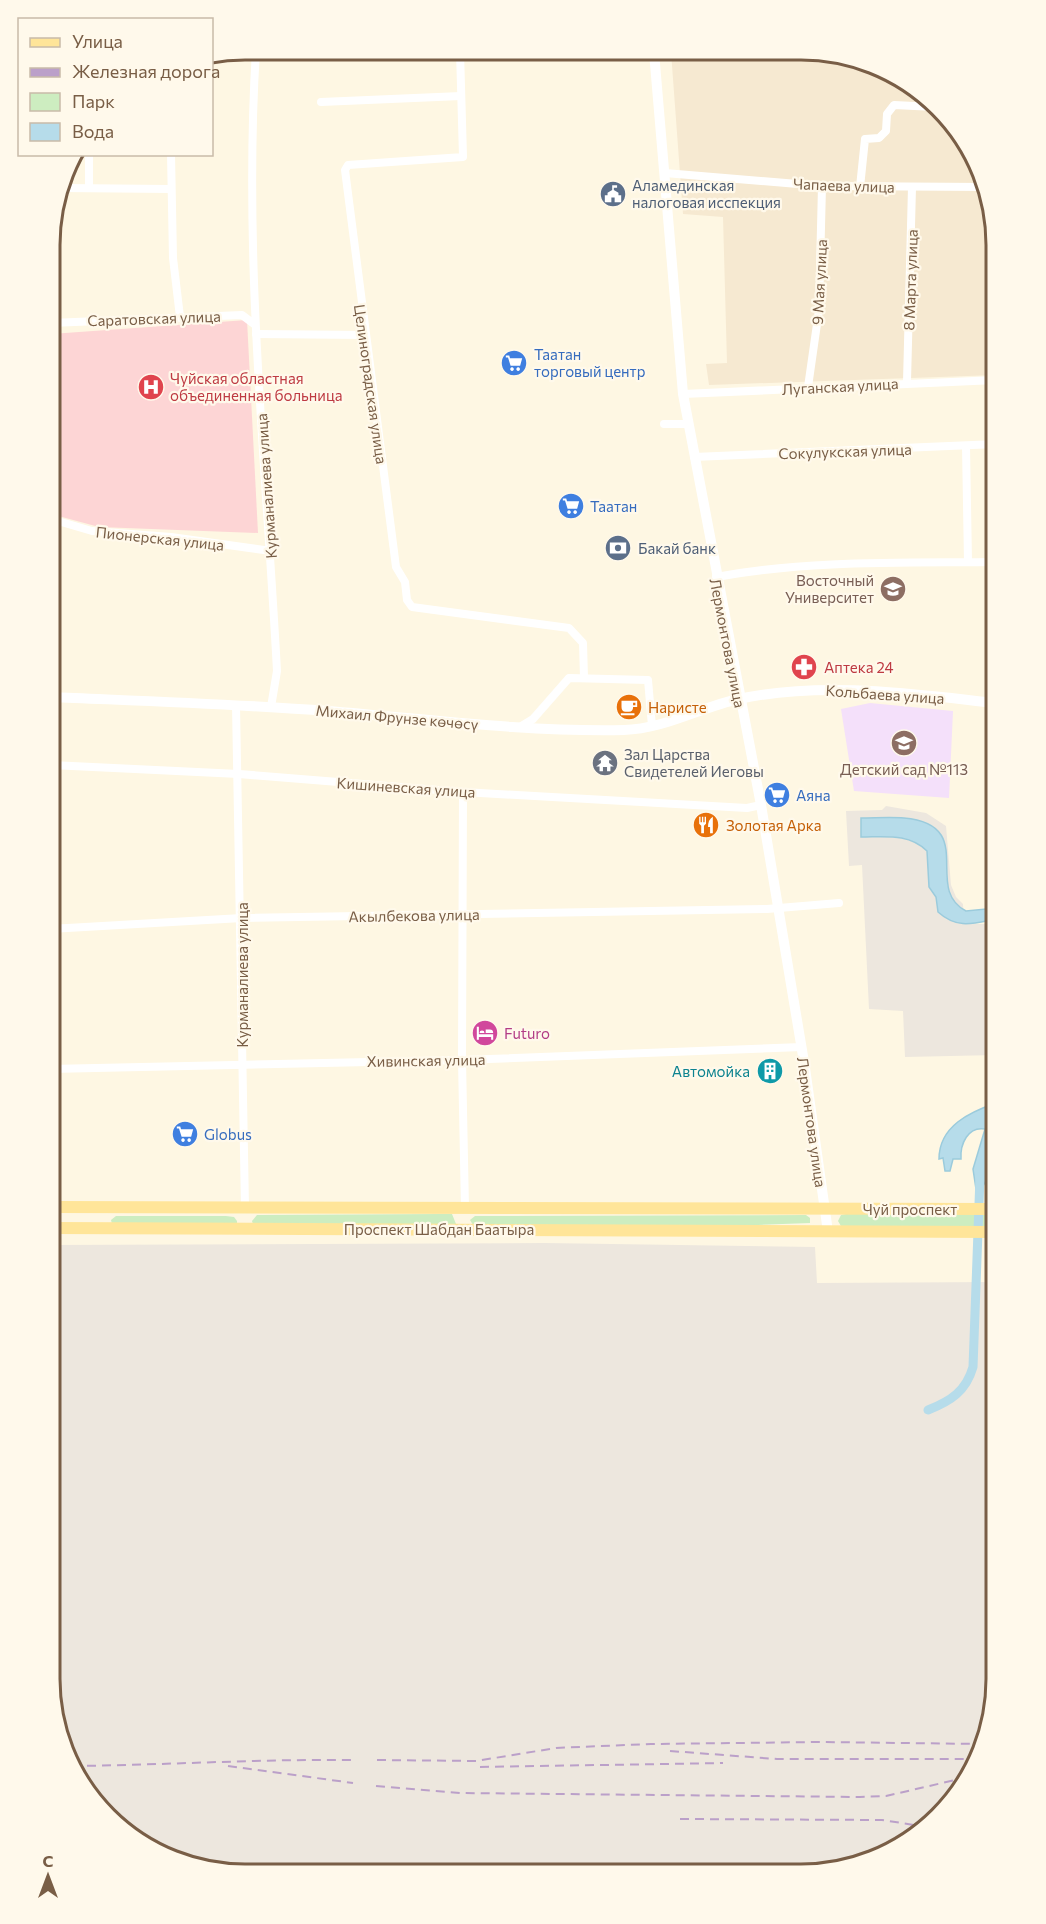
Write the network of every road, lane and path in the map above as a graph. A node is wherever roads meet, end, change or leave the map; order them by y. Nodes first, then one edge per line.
1 (255, 60) edge
2 (460, 60) edge
3 (655, 60) edge
4 (461, 96) junction
5 (321, 102) dead end
6 (923, 106) edge
7 (89, 156) edge
8 (171, 156) edge
9 (665, 173) junction
10 (822, 186) junction
11 (860, 187) junction
12 (912, 187) junction
13 (976, 187) edge
14 (69, 188) edge
15 (89, 188) junction
16 (171, 189) junction
17 (180, 316) junction
18 (60, 323) edge
19 (254, 324) junction
20 (256, 334) junction
21 (365, 335) junction
22 (986, 380) edge
23 (907, 382) junction
24 (808, 387) junction
25 (683, 394) junction
26 (664, 424) dead end
27 (688, 424) junction
28 (986, 445) edge
29 (966, 446) junction
30 (694, 457) junction
31 (60, 522) edge
32 (271, 551) junction
33 (968, 562) junction
34 (986, 562) edge
35 (716, 577) junction
36 (584, 678) junction
37 (60, 697) edge
38 (739, 699) junction
39 (986, 702) edge
40 (236, 705) junction
41 (271, 707) junction
42 (652, 726) junction
43 (520, 727) junction
44 (60, 765) edge
45 (239, 774) junction
46 (464, 792) junction
47 (761, 805) junction
48 (839, 903) dead end
49 (778, 908) junction
50 (463, 914) junction
51 (242, 918) junction
52 (60, 927) edge
53 (802, 1047) junction
54 (462, 1060) junction
55 (243, 1063) junction
56 (60, 1069) edge
57 (60, 1207) edge
58 (72, 1207) junction
59 (106, 1208) junction
60 (245, 1208) junction
61 (465, 1209) junction
62 (825, 1209) junction
63 (986, 1209) edge
64 (60, 1228) edge
65 (72, 1228) junction
66 (107, 1228) junction
67 (246, 1229) junction
68 (465, 1229) junction
69 (828, 1232) junction
70 (986, 1232) edge

1 - 19 street, Курманалиева улица
2 - 4 street, Целиноградская улица
3 - 9 main road, Лермонтова улица
4 - 5 street
4 - 21 street, Целиноградская улица
6 - 11 street
7 - 15 street
8 - 16 street
9 - 10 street, Чапаева улица
9 - 25 main road, Лермонтова улица
10 - 11 street, Чапаева улица
10 - 24 street, 9 Мая улица
11 - 12 street, Чапаева улица
12 - 13 street, Чапаева улица
12 - 23 street, 8 Марта улица
14 - 15 street
15 - 16 street
16 - 17 street
17 - 18 street, Саратовская улица
17 - 19 street, Саратовская улица
19 - 20 street, Курманалиева улица
20 - 21 street
20 - 32 street, Курманалиева улица
21 - 36 street, Целиноградская улица
22 - 23 street, Луганская улица
23 - 24 street, Луганская улица
24 - 25 street, Луганская улица
25 - 27 main road, Лермонтова улица
26 - 27 street
27 - 30 main road, Лермонтова улица
28 - 29 street, Сокулукская улица
29 - 30 street, Сокулукская улица
29 - 33 street
30 - 35 main road, Лермонтова улица
31 - 32 street, Пионерская улица
32 - 41 street, Курманалиева улица
33 - 34 street
33 - 35 street
35 - 38 main road, Лермонтова улица
36 - 42 street
36 - 43 street
37 - 40 main road, Михаил Фрунзе көчөсү
38 - 39 main road, Кольбаева улица
38 - 42 main road, Михаил Фрунзе көчөсү
38 - 47 main road, Лермонтова улица
40 - 41 main road, Михаил Фрунзе көчөсү
40 - 45 street, Курманалиева улица
41 - 43 main road, Михаил Фрунзе көчөсү
42 - 43 main road, Михаил Фрунзе көчөсү
44 - 45 street, Кишиневская улица
45 - 46 street, Кишиневская улица
45 - 51 street, Курманалиева улица
46 - 47 street, Кишиневская улица
46 - 50 street
47 - 49 main road, Лермонтова улица
48 - 49 street, Акылбекова улица
49 - 50 street, Акылбекова улица
49 - 53 main road, Лермонтова улица
50 - 51 street, Акылбекова улица
50 - 54 street
51 - 52 street, Акылбекова улица
51 - 55 street, Курманалиева улица
53 - 54 street, Хивинская улица
53 - 62 main road, Лермонтова улица
54 - 55 street, Хивинская улица
54 - 61 street
55 - 56 street, Хивинская улица
55 - 60 street, Курманалиева улица
57 - 58 main road, Проспект Шабдан Баатыра
58 - 59 main road, Проспект Шабдан Баатыра
58 - 65 main road
59 - 60 main road, Проспект Шабдан Баатыра
59 - 66 main road
60 - 61 main road, Проспект Шабдан Баатыра
60 - 67 main road
61 - 62 main road, Проспект Шабдан Баатыра
61 - 68 main road
62 - 63 main road, Чуй проспект
62 - 69 main road, Лермонтова улица
64 - 65 main road, Проспект Шабдан Баатыра
65 - 66 main road, Проспект Шабдан Баатыра
66 - 67 main road, Проспект Шабдан Баатыра
67 - 68 main road, Проспект Шабдан Баатыра
68 - 69 main road, Проспект Шабдан Баатыра
69 - 70 main road, Чуй проспект

